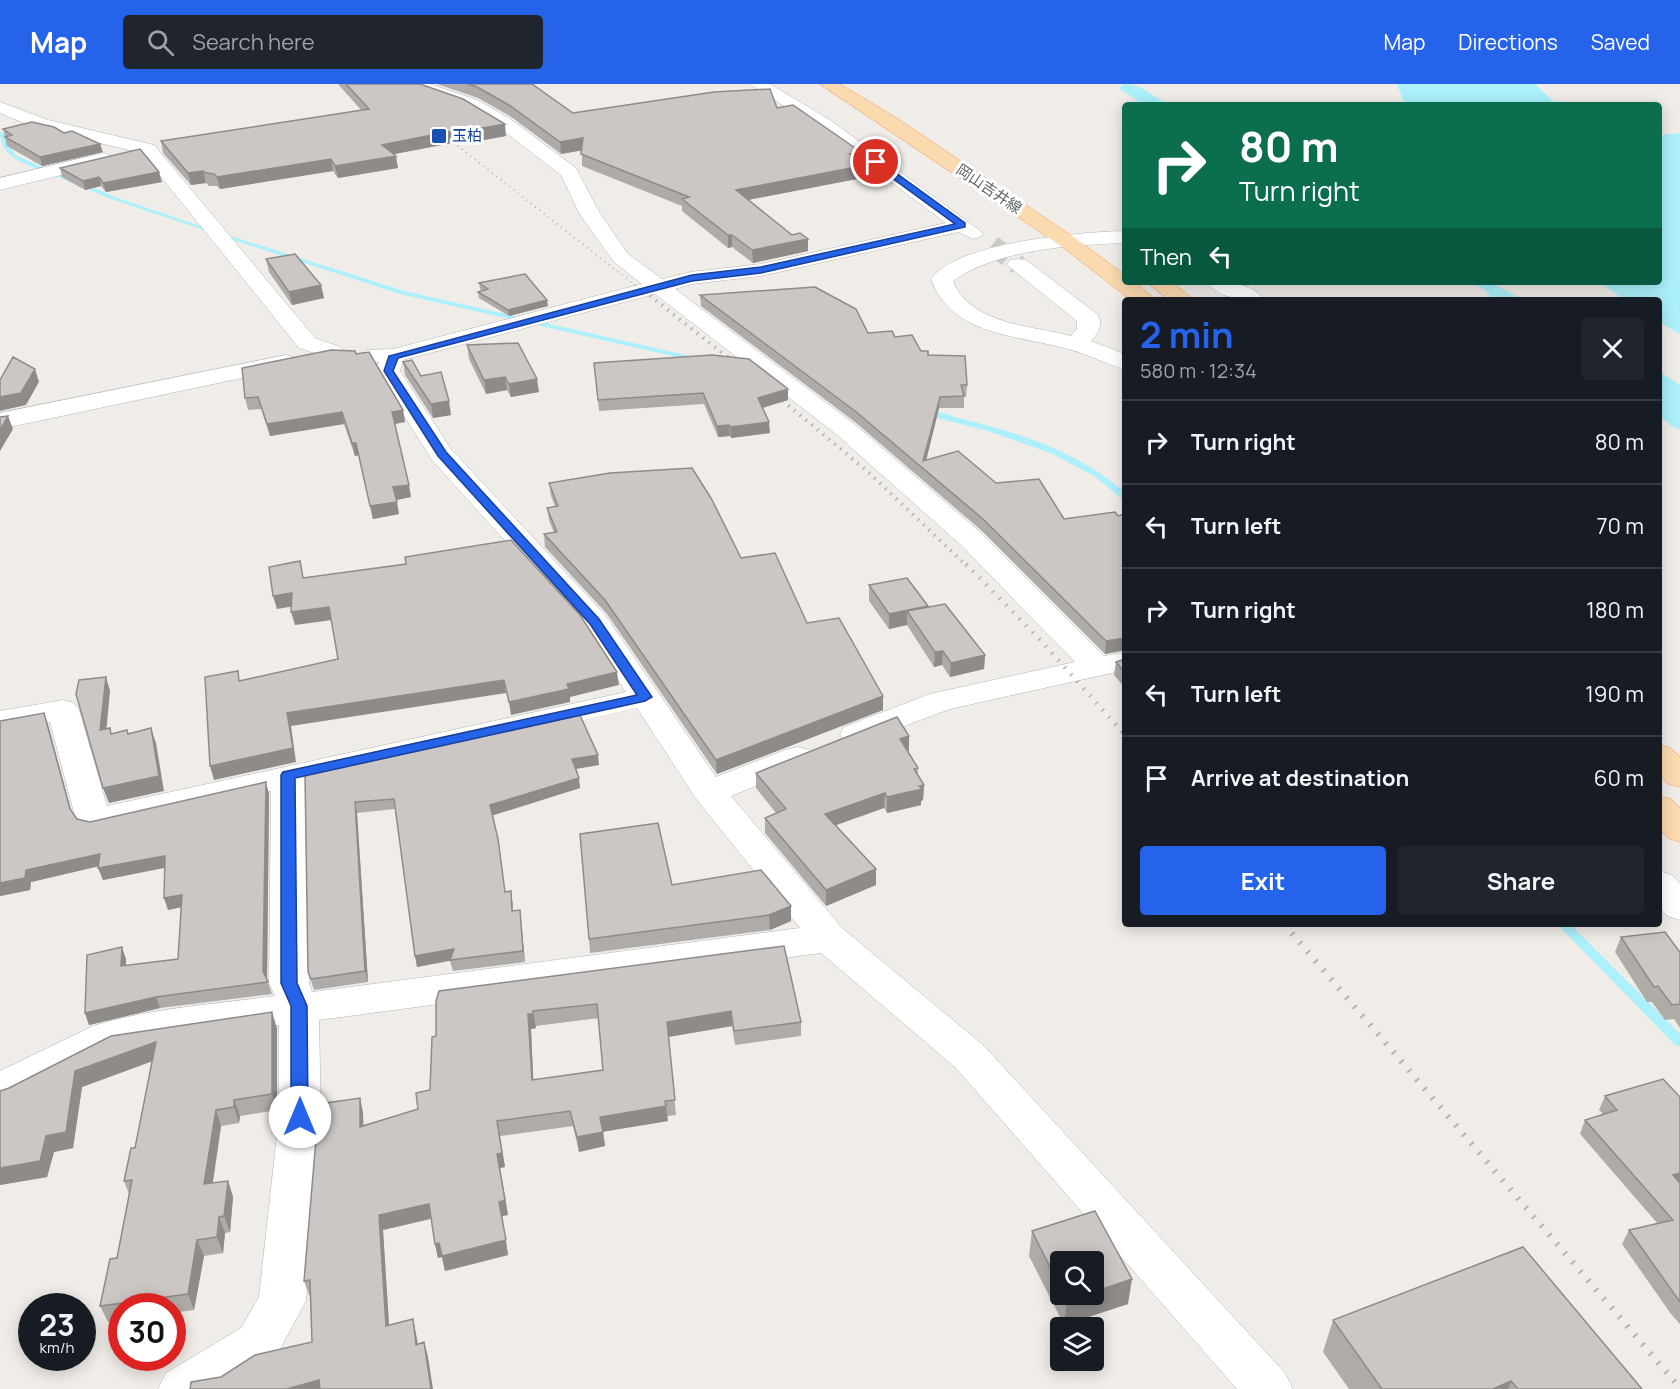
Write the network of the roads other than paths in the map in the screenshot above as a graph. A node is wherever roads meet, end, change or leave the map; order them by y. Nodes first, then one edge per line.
1 (414, 84) edge
2 (758, 84) edge
3 (828, 84) edge
4 (854, 84) edge
5 (0, 107) edge
6 (148, 149) junction
7 (0, 184) edge
8 (962, 225) junction
9 (1094, 237) junction
10 (1068, 242) junction
11 (992, 245) tunnel mouth
12 (1121, 245) edge
13 (1018, 265) tunnel mouth
14 (1122, 283) edge
15 (1125, 285) edge
16 (1162, 285) edge
17 (1224, 285) edge
18 (659, 287) junction
19 (1141, 297) edge
20 (1179, 297) edge
21 (1247, 297) edge
22 (1077, 344) junction
23 (332, 352) junction
24 (393, 356) junction
25 (1122, 361) edge
26 (0, 421) edge
27 (1110, 663) edge
28 (645, 697) junction
29 (0, 721) edge
30 (1662, 758) edge
31 (288, 775) junction
32 (1680, 776) edge
33 (709, 792) junction
34 (1662, 810) edge
35 (1680, 830) edge
36 (1662, 887) edge
37 (1680, 907) edge
38 (829, 938) junction
39 (299, 1006) junction
40 (0, 1090) edge
41 (183, 1389) edge
42 (1268, 1389) edge

1 - 18 street
2 - 8 street
3 - 10 main road, 岡山吉井線
4 - 9 main road, 岡山吉井線
5 - 6 street
6 - 7 street
6 - 23 street
8 - 11 street
8 - 18 street
9 - 10 street
9 - 12 street
10 - 14 main road, 岡山吉井線
10 - 22 street
13 - 22 street
15 - 19 main road, 岡山吉井線
16 - 20 main road
17 - 21 street
18 - 24 street
18 - 27 street
22 - 25 street
23 - 24 street
23 - 26 street
24 - 28 street
27 - 33 street
28 - 31 street
28 - 33 street
29 - 31 street
30 - 32 main road
31 - 39 street
33 - 38 street
34 - 35 main road
36 - 37 street
38 - 39 street
38 - 42 street
39 - 40 street
39 - 41 street

